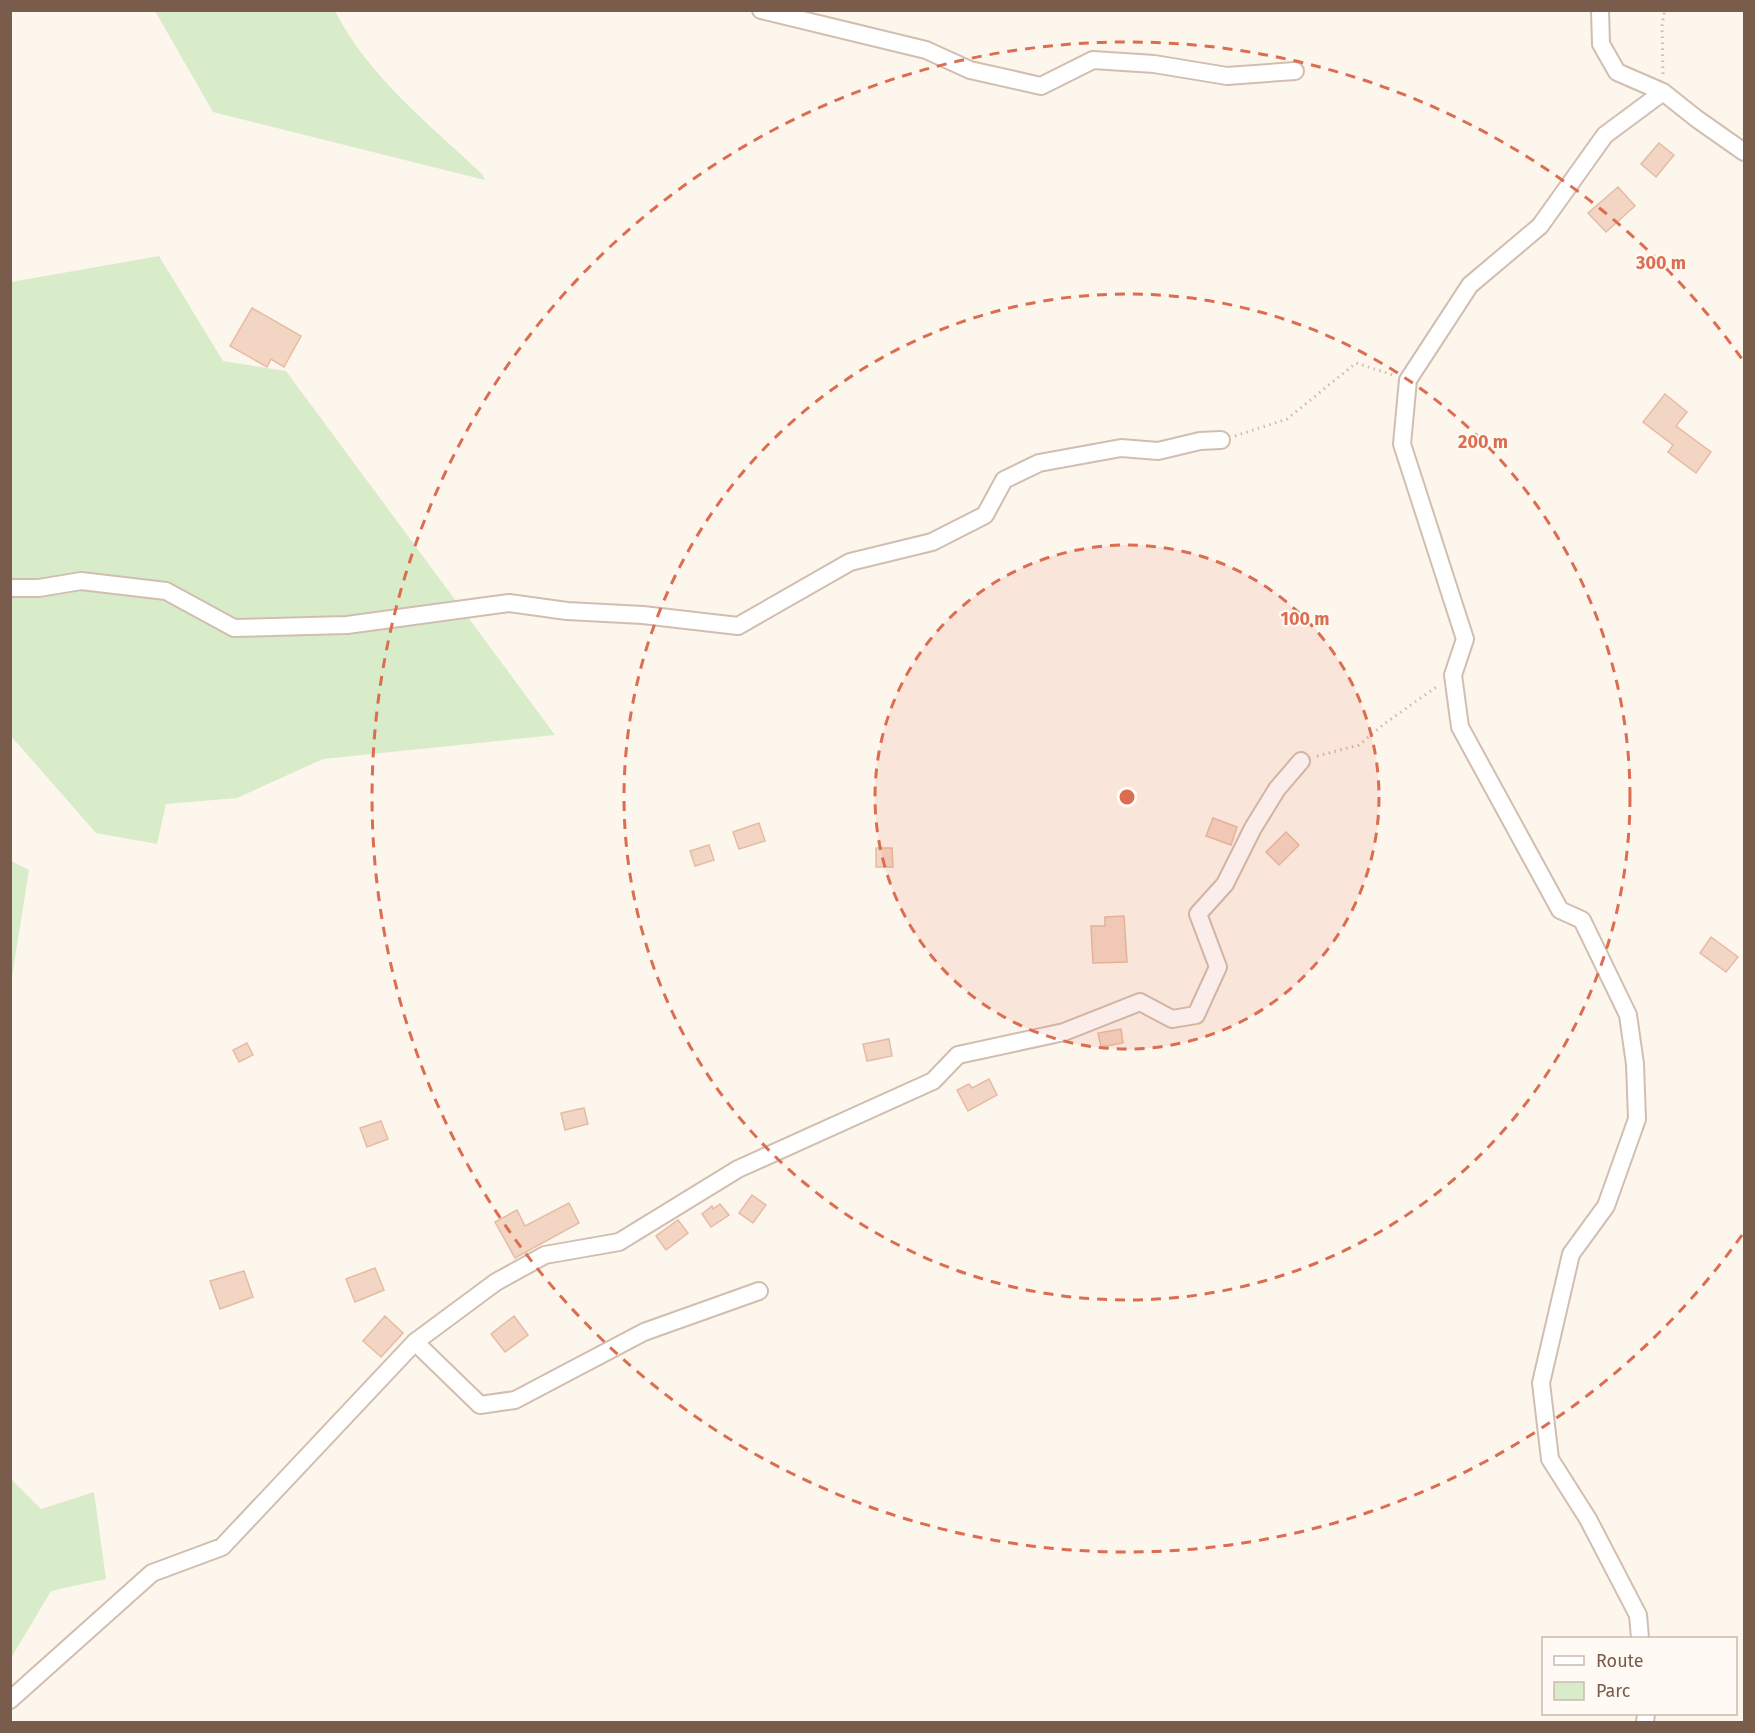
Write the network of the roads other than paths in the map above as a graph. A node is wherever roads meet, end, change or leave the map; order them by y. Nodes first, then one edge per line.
1 (761, 10) edge
2 (1600, 10) edge
3 (1295, 71) dead end
4 (1663, 92) junction
5 (1744, 152) edge
6 (1221, 441) road end
7 (10, 588) edge
8 (1300, 761) road end
9 (759, 1291) dead end
10 (415, 1342) junction
11 (1640, 1637) edge
12 (10, 1700) edge

1 - 3 street
2 - 4 street
4 - 5 street
4 - 11 street
6 - 7 street
8 - 10 street
9 - 10 street
10 - 12 street

